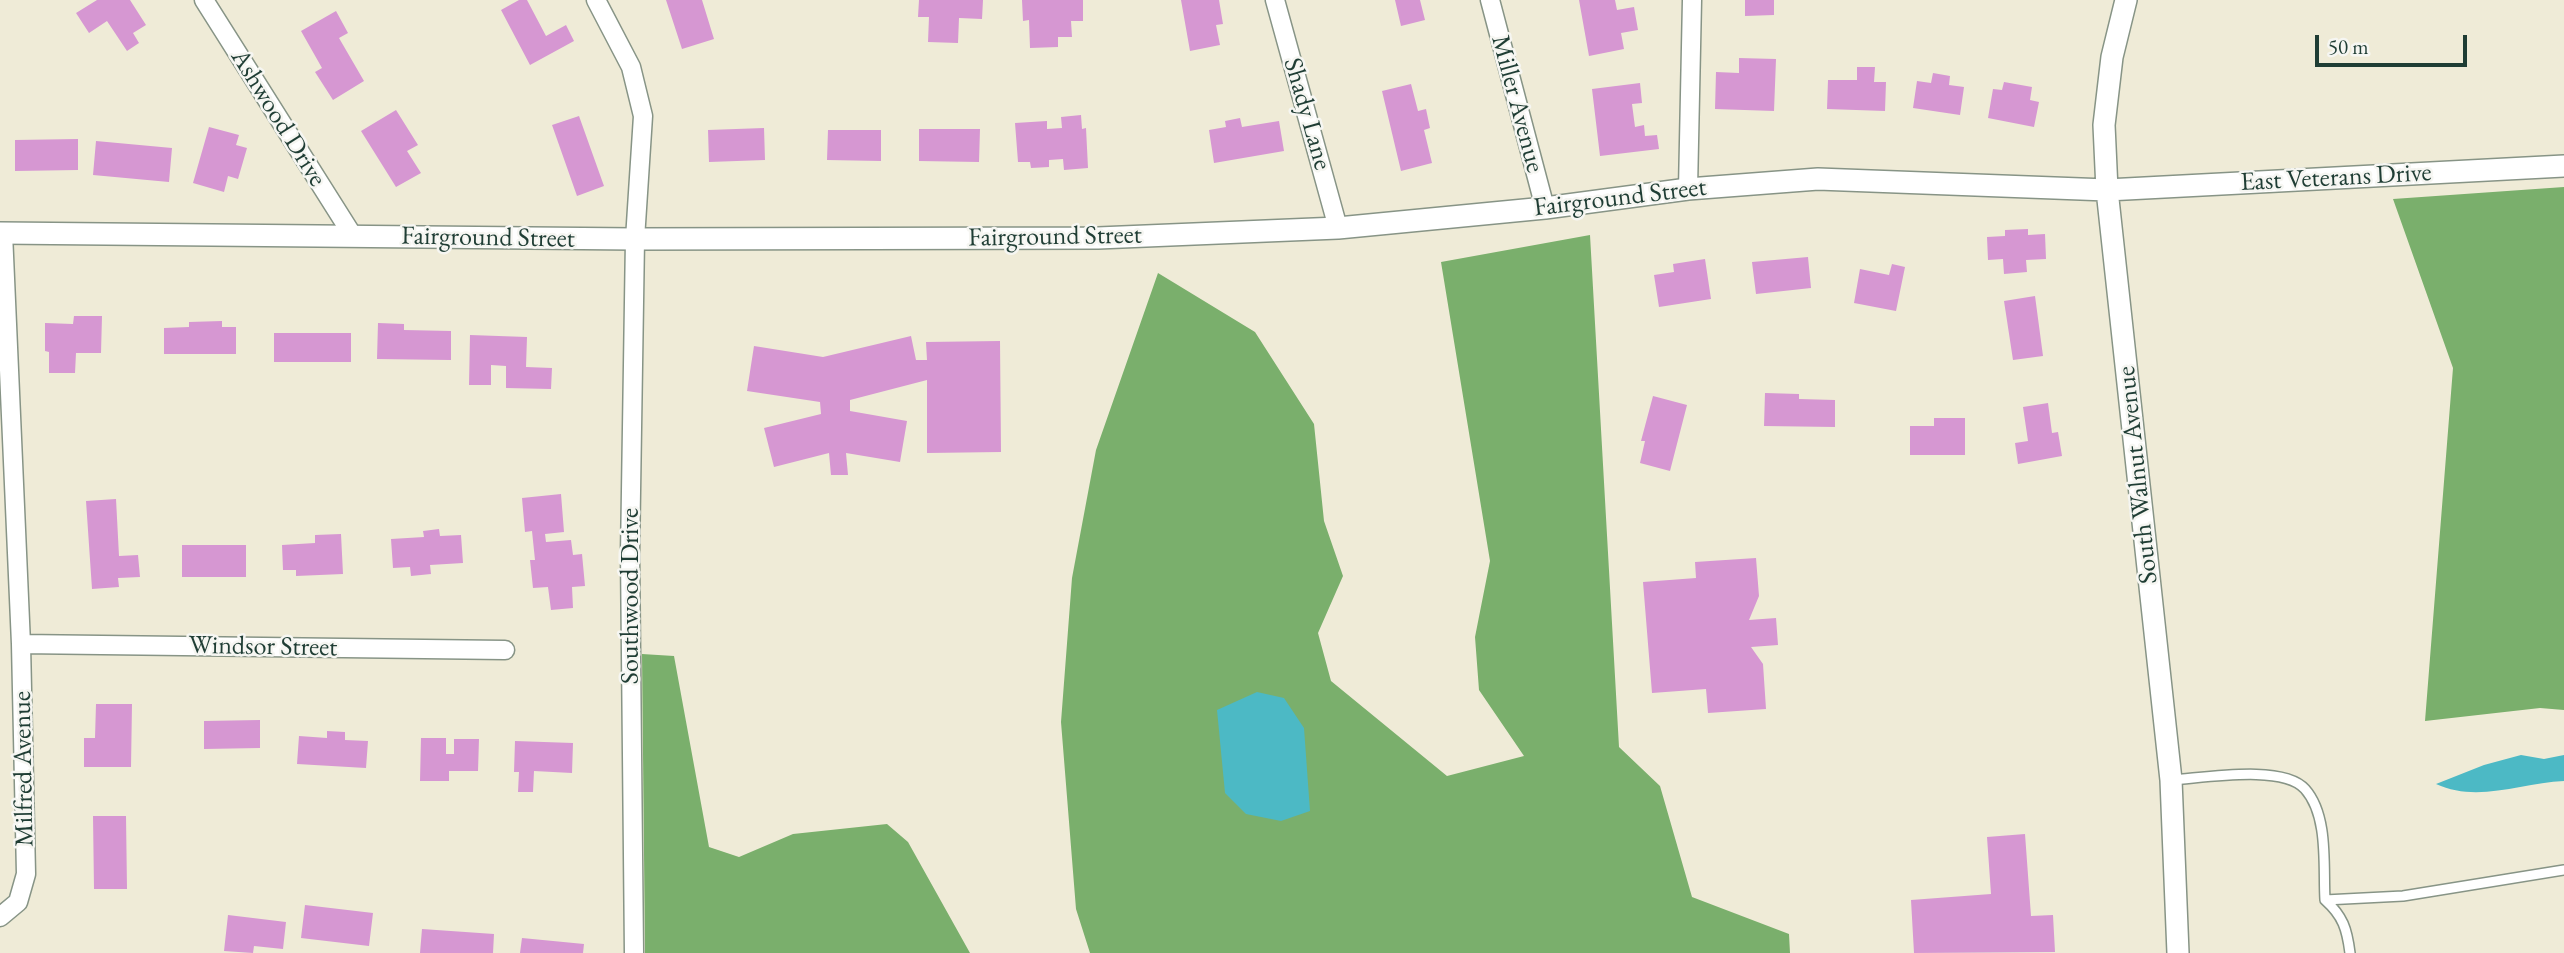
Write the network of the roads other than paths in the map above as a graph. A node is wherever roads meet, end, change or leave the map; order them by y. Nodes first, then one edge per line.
1 (204, 0) edge
2 (596, 0) edge
3 (1275, 0) edge
4 (1490, 0) edge
5 (1692, 0) edge
6 (2126, 0) edge
7 (2564, 166) edge
8 (1688, 189) junction
9 (2107, 190) junction
10 (1545, 208) junction
11 (1338, 228) junction
12 (1, 233) edge
13 (352, 236) junction
14 (635, 239) junction
15 (21, 644) junction
16 (505, 650) dead end
17 (2171, 780) junction
18 (2564, 870) edge
19 (2325, 900) junction
20 (0, 917) edge
21 (634, 953) edge
22 (2178, 953) edge
23 (2350, 953) edge

1 - 13 street, Ashwood Drive
2 - 14 street, Southwood Drive
3 - 11 street, Shady Lane
4 - 10 street, Miller Avenue
5 - 8 street
6 - 9 street, South Walnut Avenue
7 - 9 street, East Veterans Drive
8 - 9 street, Fairground Street
8 - 10 street, Fairground Street
9 - 17 street, South Walnut Avenue
10 - 11 street, Fairground Street
11 - 14 street, Fairground Street
12 - 13 street, Fairground Street
12 - 15 street, Milfred Avenue
13 - 14 street, Fairground Street
14 - 21 street, Southwood Drive
15 - 16 street, Windsor Street
15 - 20 street, Milfred Avenue
17 - 19 lane
17 - 22 street, South Walnut Avenue
18 - 19 lane
19 - 23 lane

